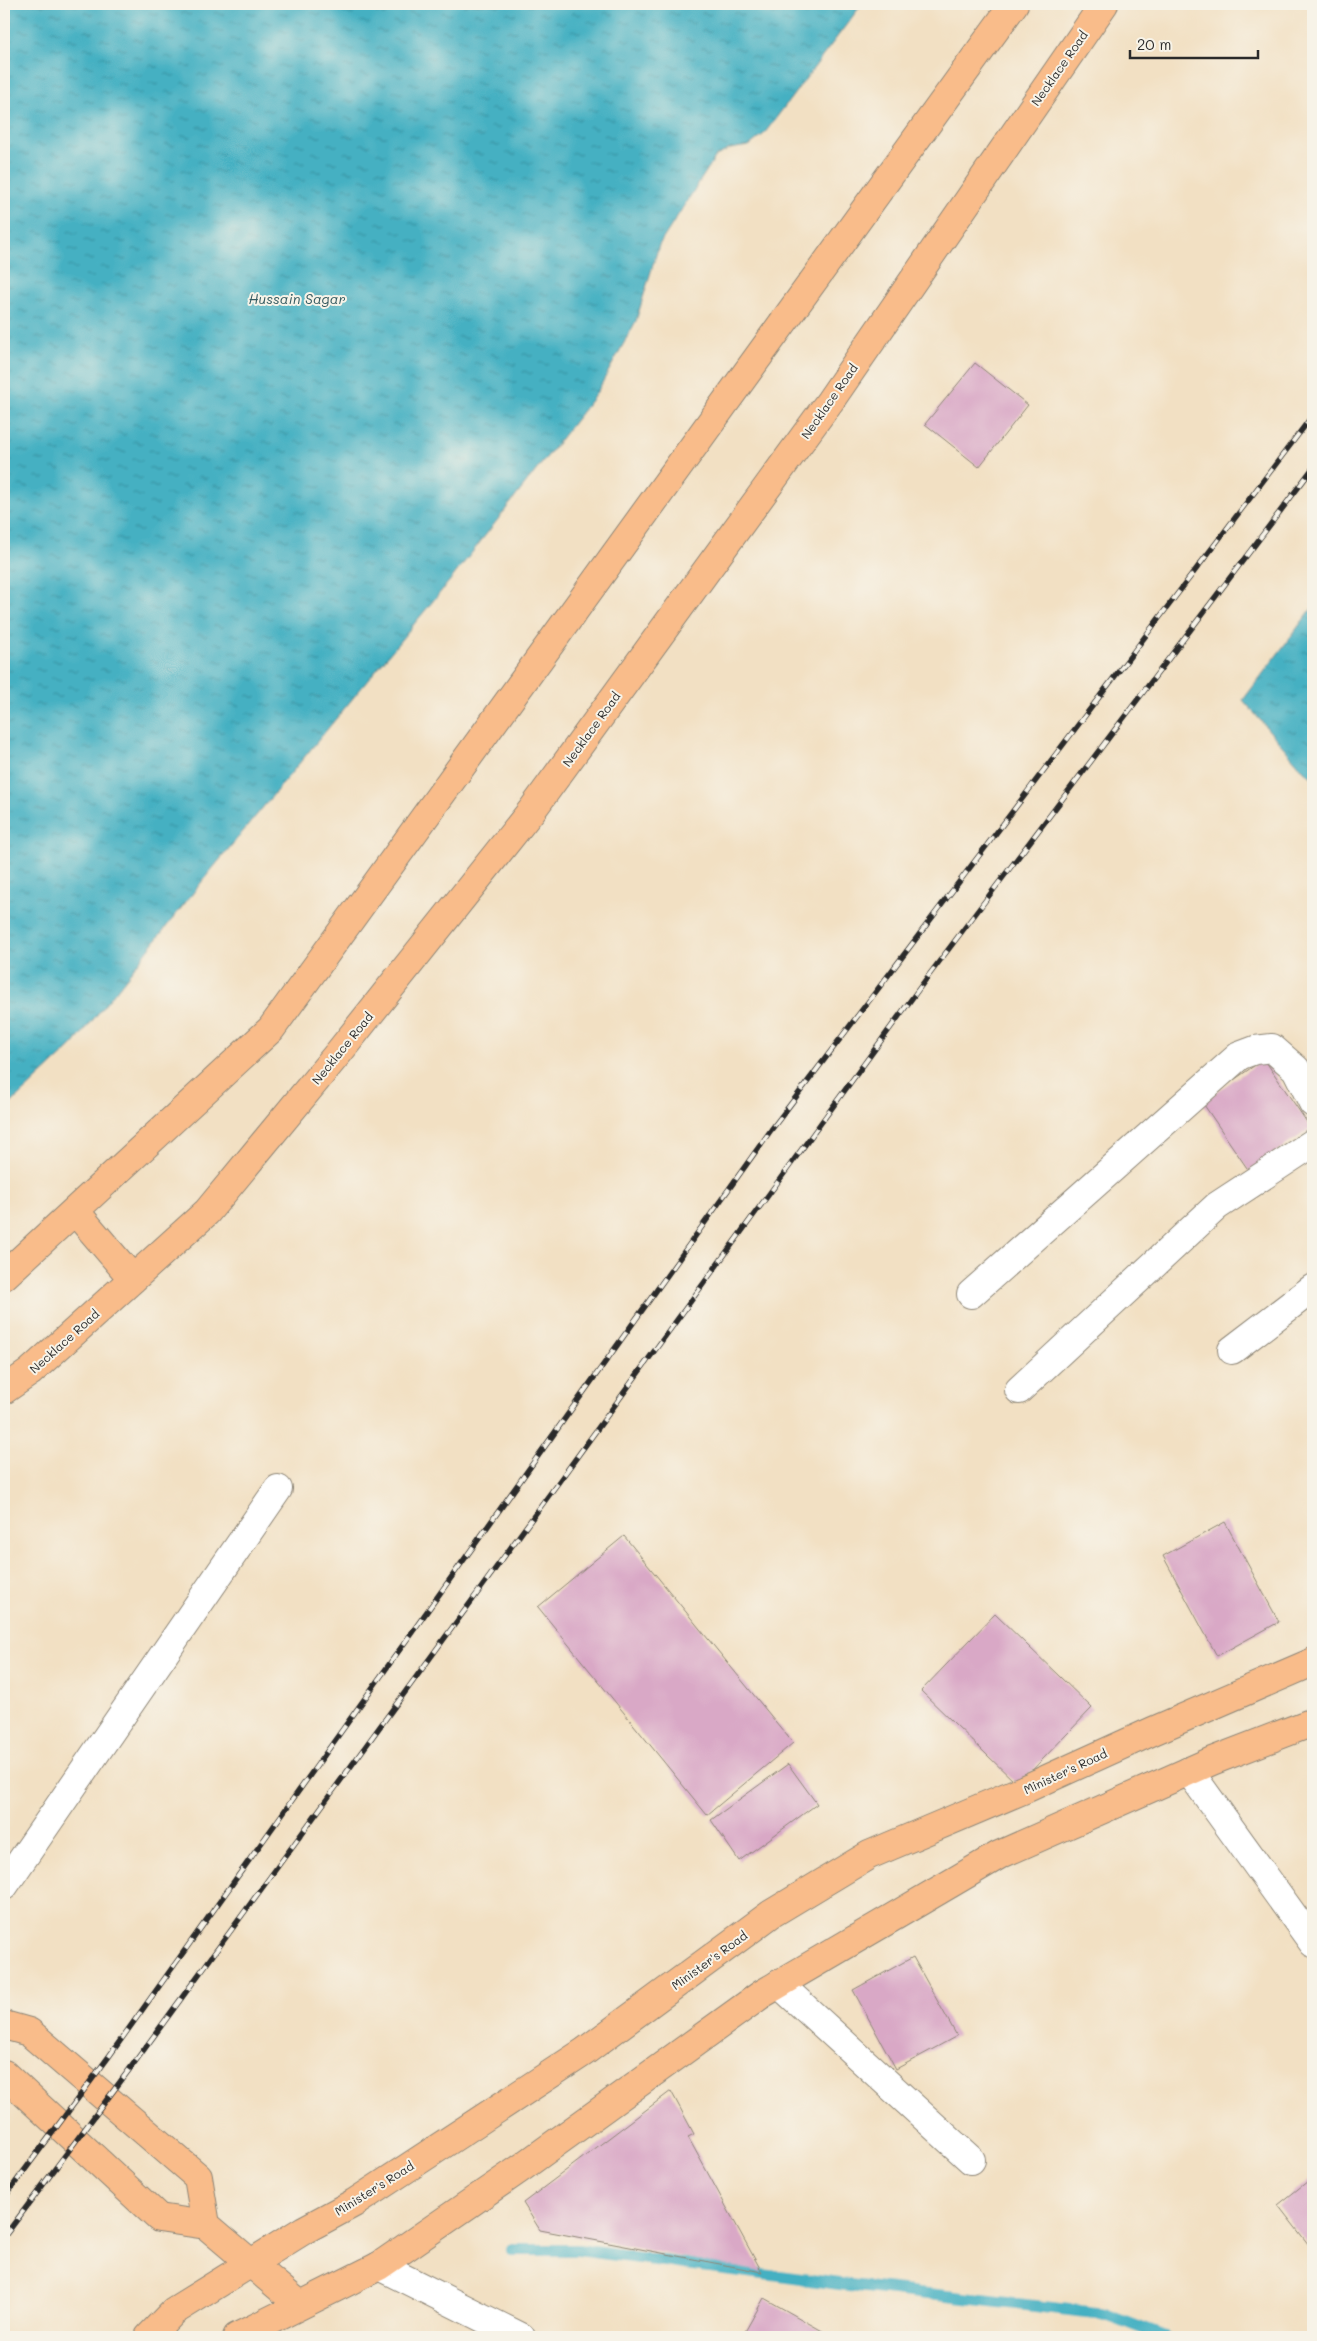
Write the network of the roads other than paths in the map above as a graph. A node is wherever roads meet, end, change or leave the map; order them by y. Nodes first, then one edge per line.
1 (1014, 4) edge
2 (1104, 4) edge
3 (1313, 1103) edge
4 (1313, 1143) edge
5 (75, 1210) junction
6 (4, 1276) edge
7 (133, 1279) junction
8 (1313, 1288) edge
9 (971, 1294) dead end
10 (1232, 1350) dead end
11 (4, 1390) edge
12 (1019, 1390) dead end
13 (278, 1489) dead end
14 (1313, 1662) edge
15 (1313, 1722) edge
16 (1189, 1771) junction
17 (4, 1886) edge
18 (1313, 1943) edge
19 (779, 1984) junction
20 (4, 2025) edge
21 (4, 2074) edge
22 (971, 2160) dead end
23 (206, 2225) junction
24 (250, 2263) junction
25 (379, 2266) junction
26 (300, 2305) junction
27 (149, 2337) edge
28 (236, 2337) edge
29 (521, 2337) edge

1 - 5 main road
2 - 7 main road, Necklace Road
3 - 9 street
4 - 12 street
5 - 6 main road
5 - 7 main road
7 - 11 main road, Necklace Road
8 - 10 street
13 - 17 street
14 - 24 main road, Minister's Road
15 - 16 main road
16 - 18 street
16 - 19 main road
19 - 22 street
19 - 25 main road
20 - 23 main road
21 - 23 main road
23 - 24 main road
24 - 26 main road
24 - 27 main road, Minister's Road
25 - 26 main road
25 - 29 street
26 - 28 main road

